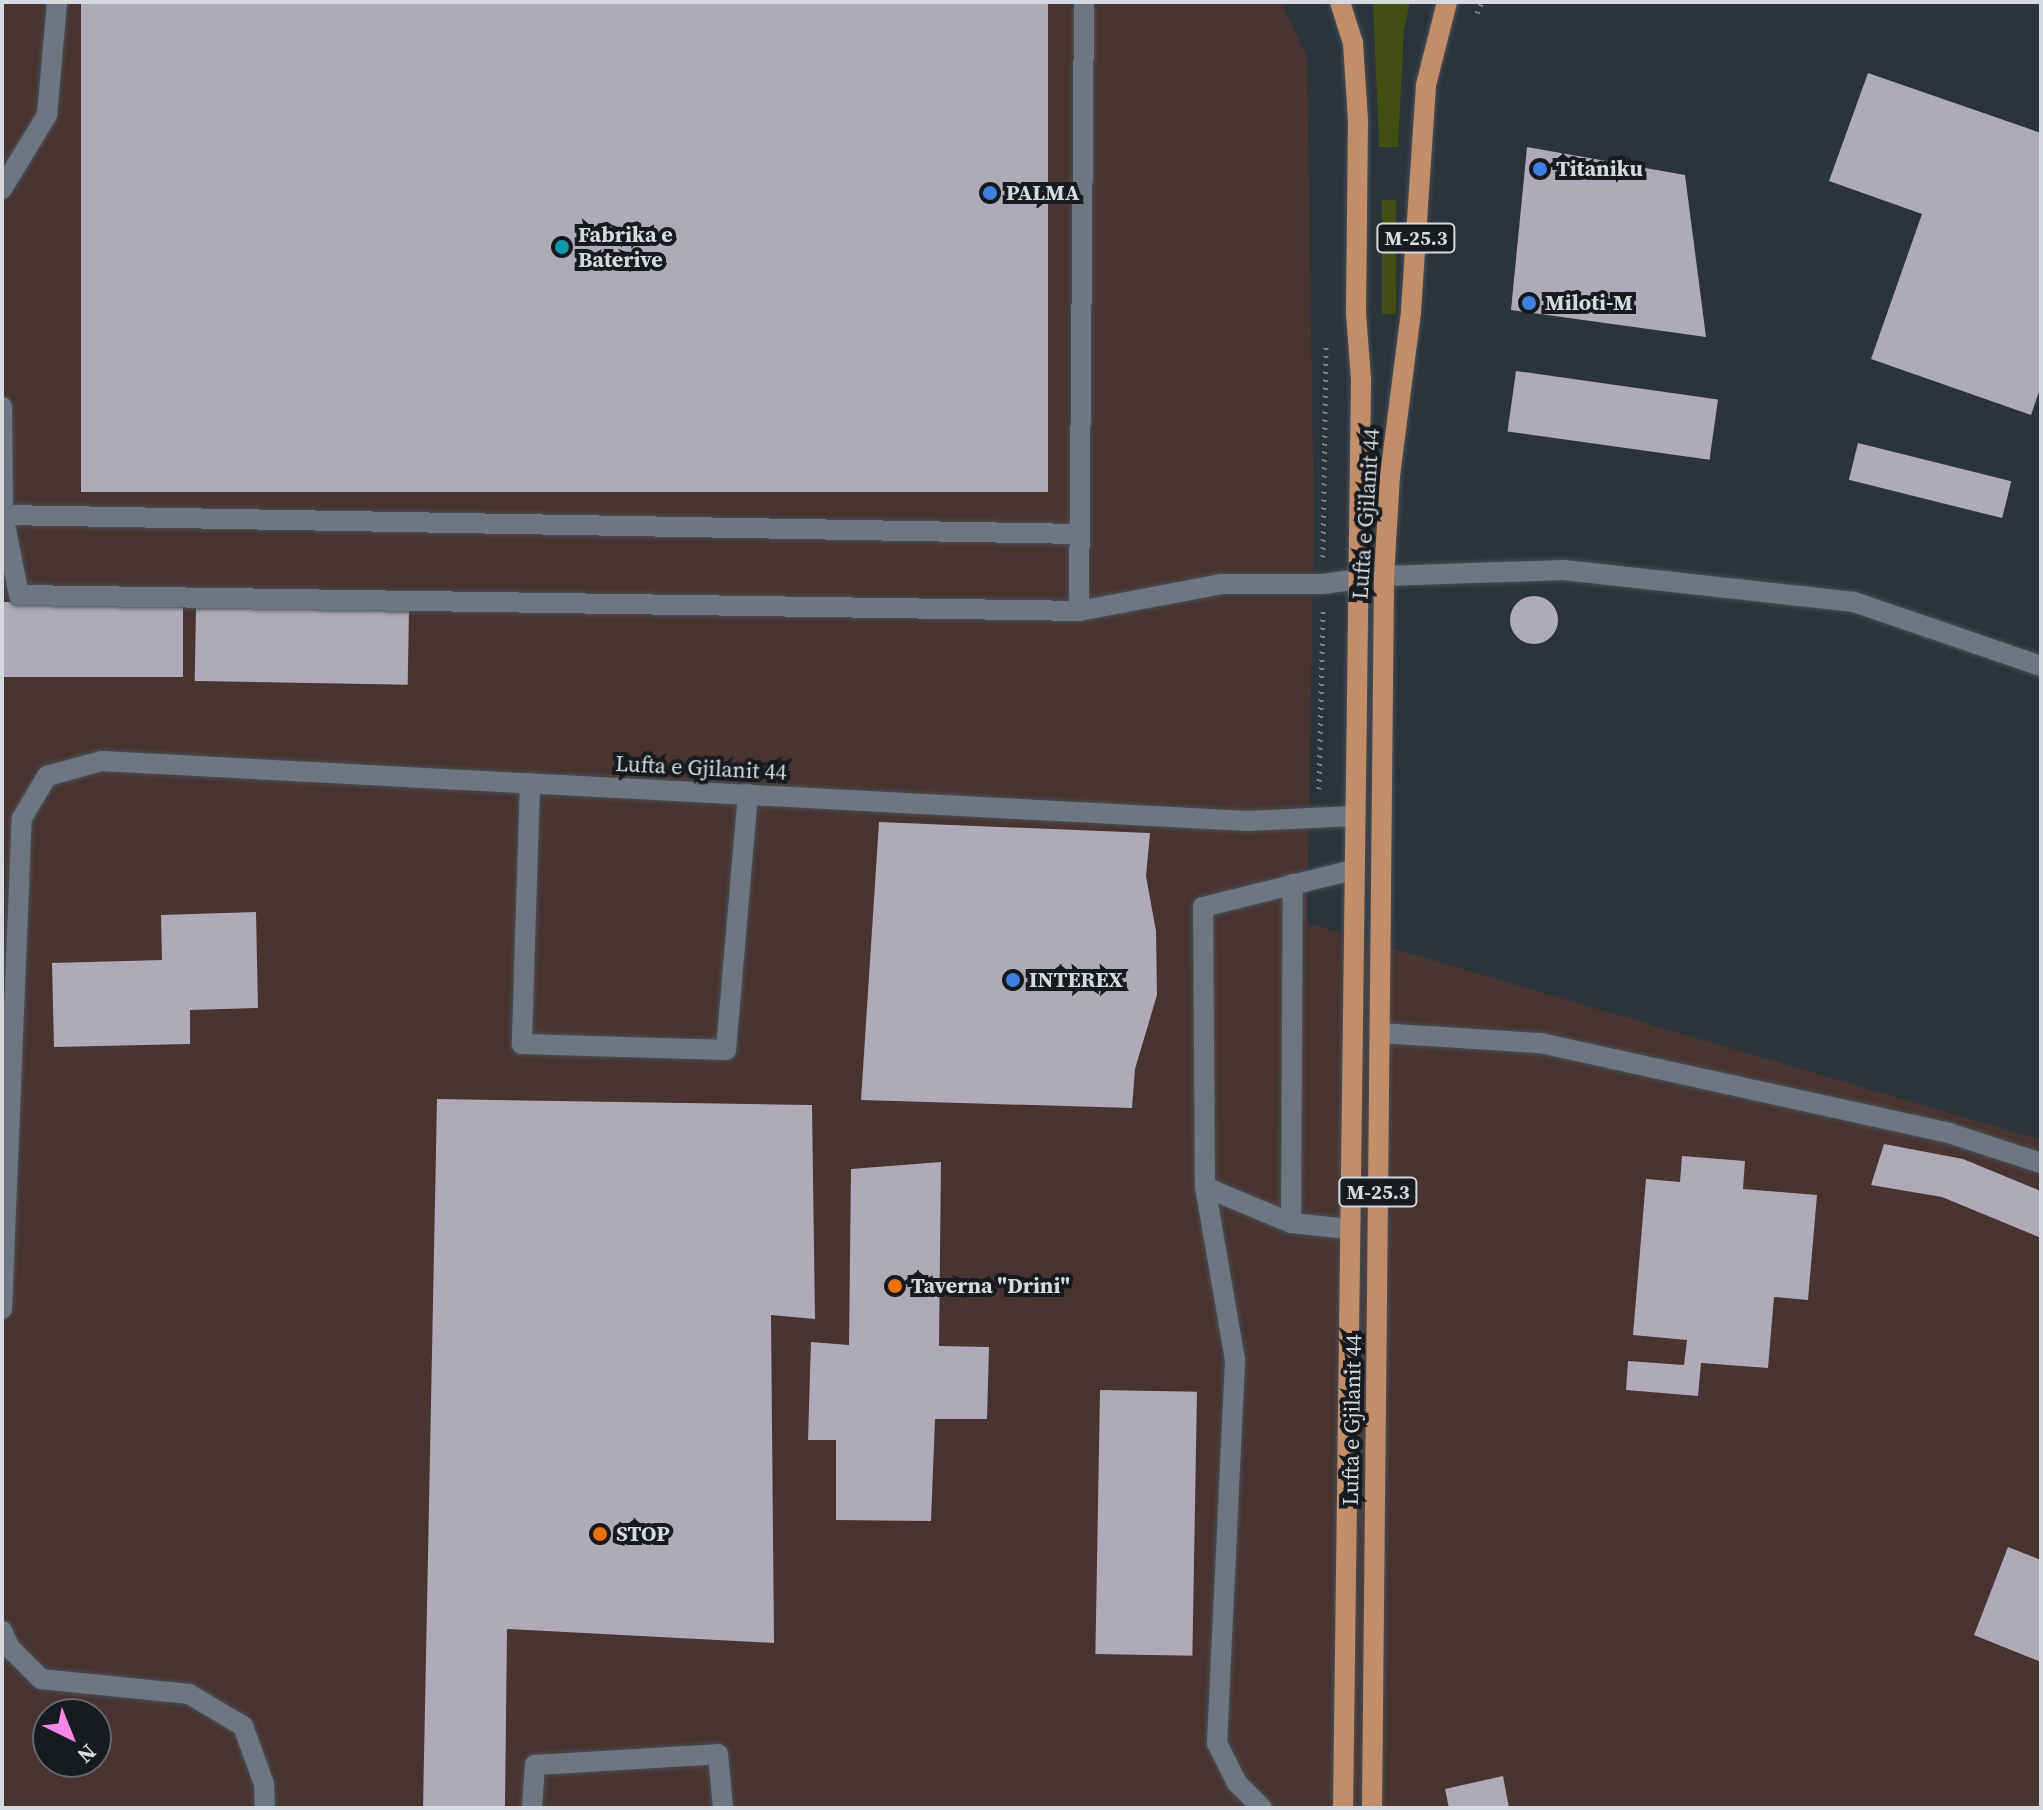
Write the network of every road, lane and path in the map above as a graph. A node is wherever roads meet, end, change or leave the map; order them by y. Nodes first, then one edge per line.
1 (57, 2) edge
2 (1084, 2) edge
3 (1340, 2) edge
4 (1447, 2) edge
5 (2, 189) edge
6 (1326, 327) dead end
7 (2, 407) edge
8 (3, 515) edge
9 (1079, 534) junction
10 (1384, 576) junction
11 (1358, 579) junction
12 (1323, 584) junction
13 (1079, 611) junction
14 (2041, 666) edge
15 (530, 783) junction
16 (748, 794) junction
17 (1353, 816) junction
18 (1318, 819) junction
19 (1352, 870) junction
20 (1293, 884) junction
21 (1380, 1033) junction
22 (2041, 1163) edge
23 (1205, 1187) junction
24 (1291, 1223) junction
25 (1349, 1229) junction
26 (2, 1309) edge
27 (2, 1631) edge
28 (265, 1808) edge
29 (532, 1808) edge
30 (723, 1808) edge
31 (1262, 1808) edge
32 (1343, 1808) edge
33 (1372, 1808) edge

1 - 5 street
2 - 9 street
3 - 11 main road, M-25.3
4 - 10 main road, Lufta e Gjilanit 44 / M-25.3
6 - 12 path
7 - 8 street
8 - 9 street
8 - 13 street
9 - 13 street
10 - 14 street
10 - 21 main road, Lufta e Gjilanit 44 / M-25.3
11 - 12 street
11 - 17 main road, M-25.3
12 - 13 street
12 - 18 path
15 - 16 street, Lufta e Gjilanit 44
15 - 16 street
15 - 26 street, Lufta e Gjilanit 44
16 - 18 street, Lufta e Gjilanit 44
17 - 18 street, Lufta e Gjilanit 44
17 - 19 main road, M-25.3
19 - 20 street
19 - 25 main road, M-25.3
20 - 23 street
20 - 24 street
21 - 22 street
21 - 33 main road, Lufta e Gjilanit 44 / M-25.3
23 - 24 street
23 - 31 street
24 - 25 street
25 - 32 main road, M-25.3
27 - 28 street
29 - 30 street

